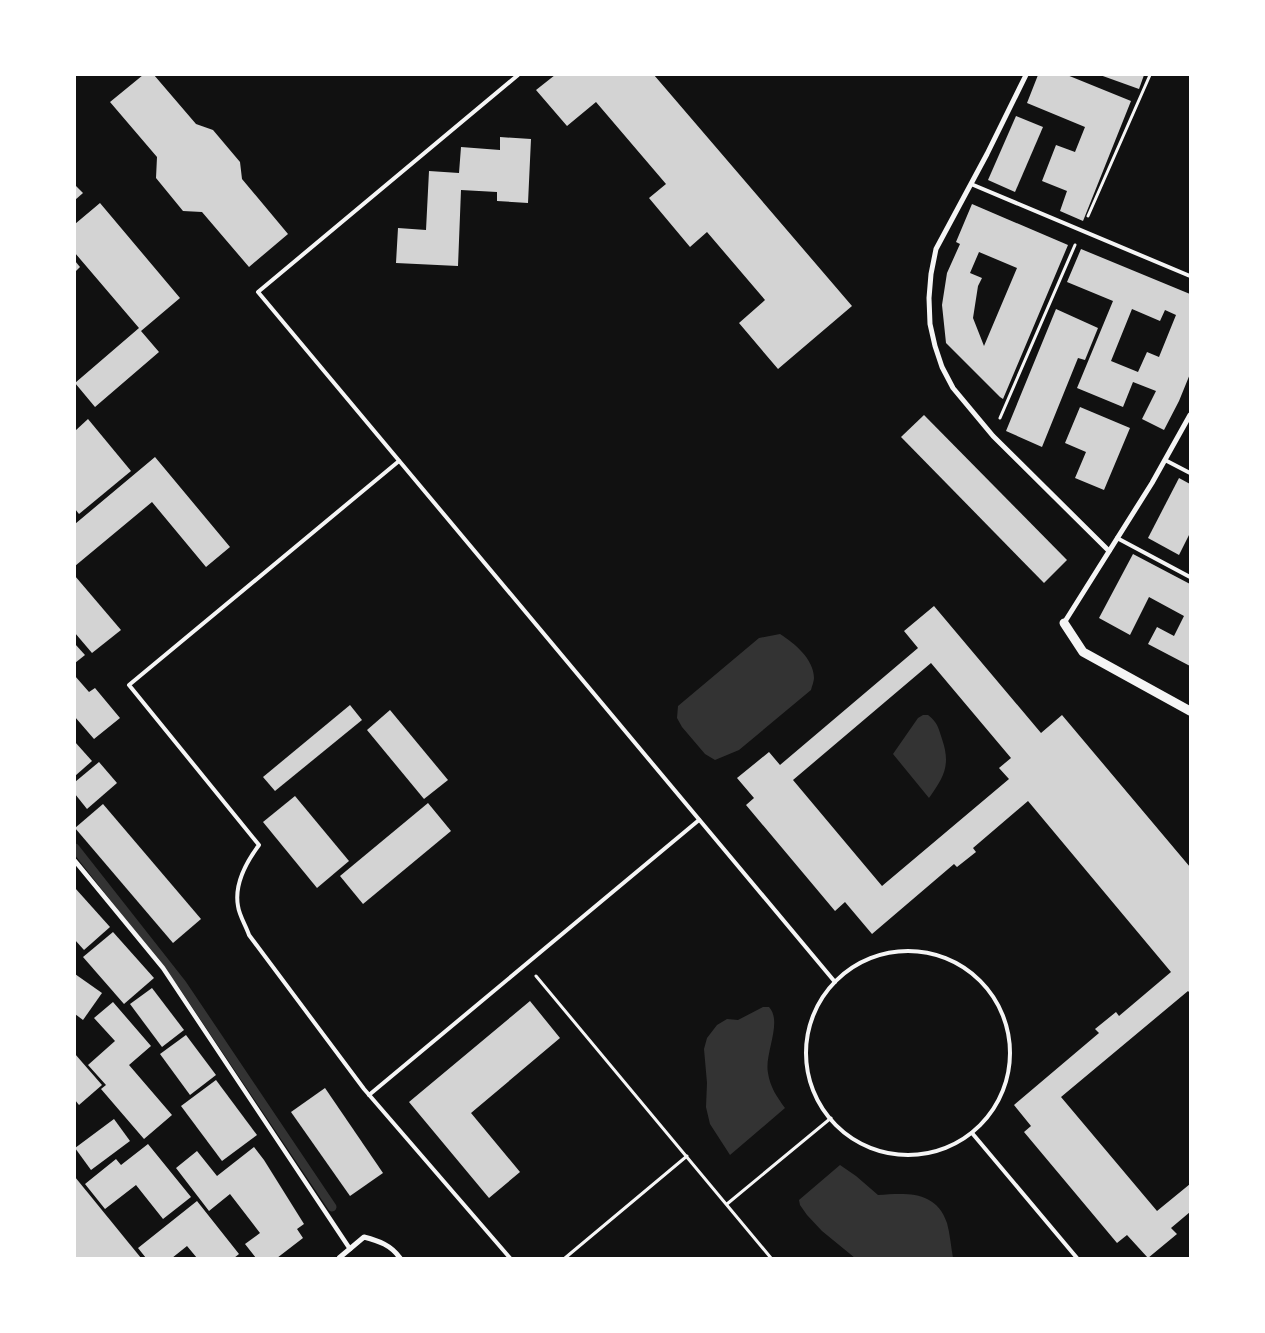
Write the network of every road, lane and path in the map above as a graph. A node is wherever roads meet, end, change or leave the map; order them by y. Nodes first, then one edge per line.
1 (518, 75) edge
2 (1026, 75) edge
3 (1150, 75) edge
4 (971, 184) junction
5 (1082, 230) junction
6 (1190, 276) edge
7 (1190, 414) edge
8 (993, 436) junction
9 (1165, 460) junction
10 (399, 461) junction
11 (1190, 474) edge
12 (1118, 538) junction
13 (1109, 550) junction
14 (1190, 577) edge
15 (1064, 623) joint
16 (1190, 711) edge
17 (699, 820) junction
18 (75, 861) edge
19 (526, 964) junction
20 (835, 982) junction
21 (370, 1095) junction
22 (830, 1118) junction
23 (972, 1133) junction
24 (687, 1156) junction
25 (727, 1204) junction
26 (350, 1249) junction
27 (769, 1257) edge
28 (339, 1258) edge
29 (400, 1258) edge
30 (510, 1258) edge
31 (565, 1258) edge
32 (1077, 1258) edge

1 - 10 lane
2 - 4 street
3 - 5 path
4 - 5 lane
4 - 8 street
5 - 6 lane
5 - 8 path
7 - 9 street
8 - 13 street
9 - 11 lane
9 - 12 street
10 - 17 lane
10 - 21 lane
12 - 13 street
12 - 14 lane
13 - 15 street
15 - 16 street
17 - 19 lane
17 - 20 lane
18 - 26 street
19 - 21 lane
19 - 24 path
20 - 22 lane
20 - 23 lane
21 - 30 lane
22 - 23 lane
22 - 25 path
23 - 32 lane
24 - 25 path
24 - 31 path
25 - 27 path
26 - 28 street
26 - 29 street

